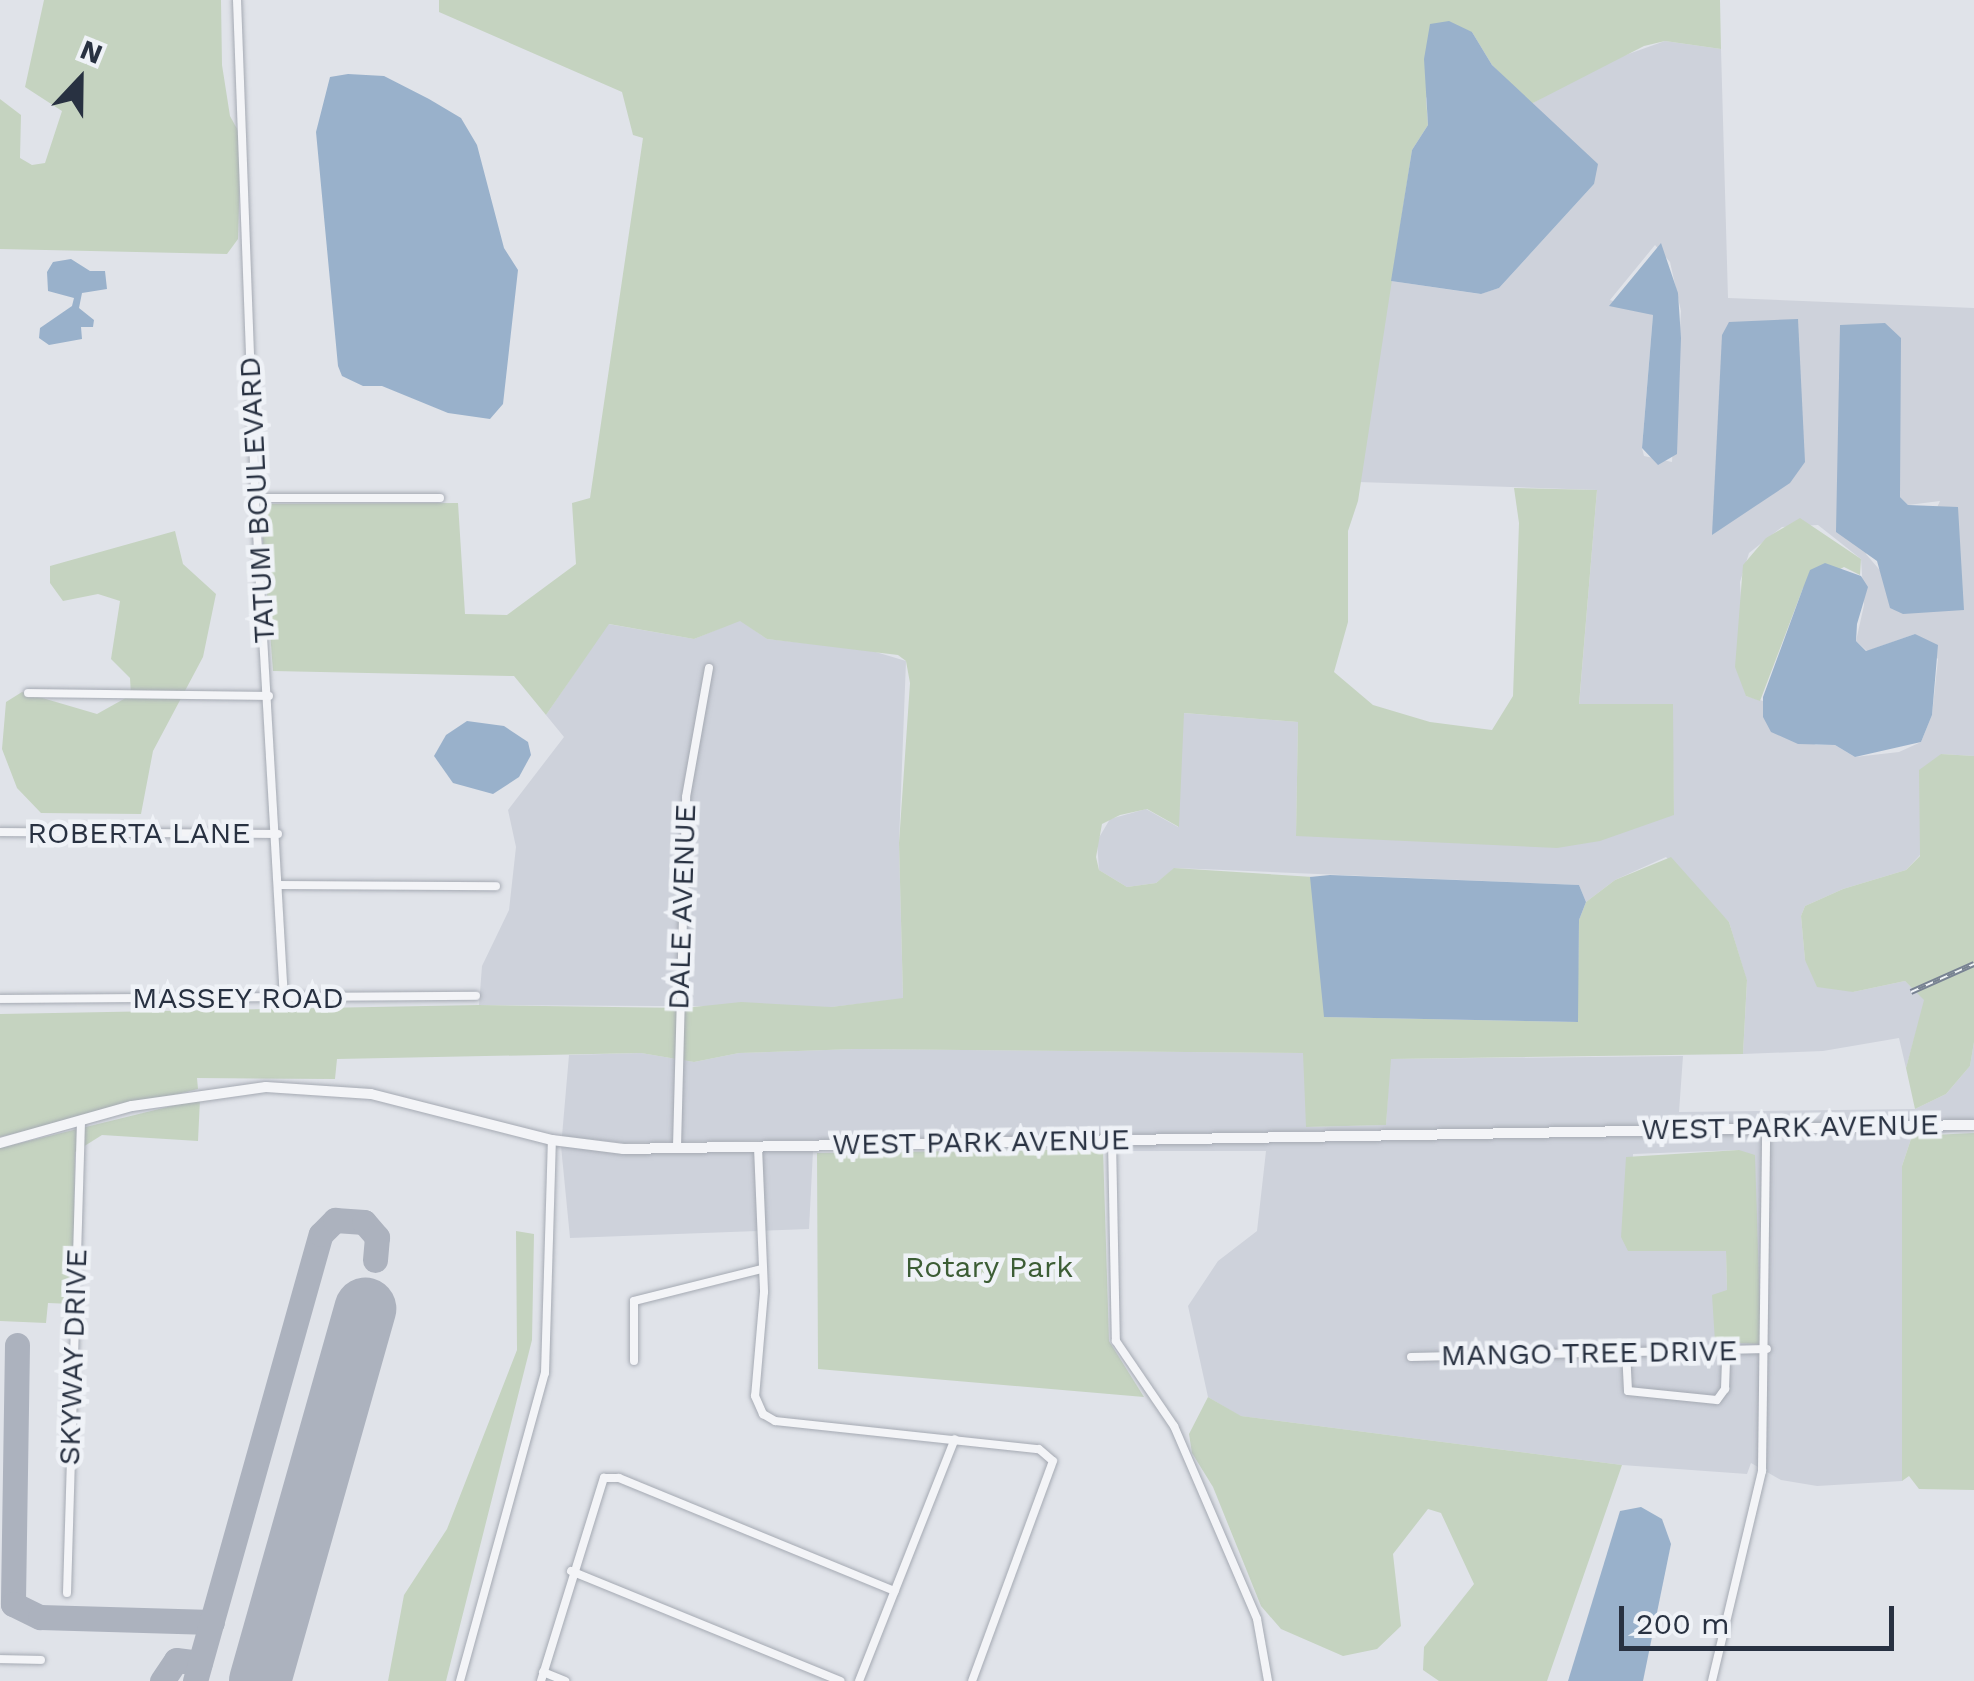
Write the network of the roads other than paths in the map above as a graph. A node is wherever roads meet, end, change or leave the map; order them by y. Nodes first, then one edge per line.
1 (237, 0) edge
2 (255, 498) junction
3 (440, 498) dead end
4 (709, 668) dead end
5 (28, 693) dead end
6 (269, 696) junction
7 (0, 832) edge
8 (278, 834) junction
9 (281, 885) junction
10 (496, 886) dead end
11 (476, 996) dead end
12 (0, 999) edge
13 (284, 1000) junction
14 (81, 1122) junction
15 (1974, 1125) edge
16 (1766, 1127) junction
17 (552, 1140) junction
18 (1112, 1140) junction
19 (0, 1143) edge
20 (758, 1147) junction
21 (677, 1148) junction
22 (761, 1268) junction
23 (1767, 1349) junction
24 (1626, 1350) junction
25 (1726, 1351) junction
26 (1410, 1357) dead end
27 (634, 1361) dead end
28 (955, 1439) junction
29 (571, 1571) junction
30 (895, 1591) junction
31 (66, 1593) dead end
32 (0, 1658) edge
33 (41, 1660) dead end
34 (542, 1676) edge
35 (460, 1681) edge
36 (565, 1681) edge
37 (840, 1681) edge
38 (860, 1681) edge
39 (972, 1681) edge
40 (1268, 1681) edge
41 (1712, 1681) edge

1 - 2 street, TATUM BOULEVARD
2 - 3 street
2 - 6 street, TATUM BOULEVARD
4 - 21 street, DALE AVENUE
5 - 6 street
6 - 8 street, TATUM BOULEVARD
7 - 8 street, ROBERTA LANE
8 - 9 street, TATUM BOULEVARD
9 - 10 street
9 - 13 street, TATUM BOULEVARD
11 - 13 street, MASSEY ROAD
12 - 13 street, MASSEY ROAD
14 - 17 street, WEST PARK AVENUE
14 - 19 street, WEST PARK AVENUE
14 - 31 street, SKYWAY DRIVE
15 - 16 street, WEST PARK AVENUE
16 - 18 street, WEST PARK AVENUE
16 - 23 street, MANGO TREE DRIVE
17 - 21 street, WEST PARK AVENUE
17 - 35 street
18 - 20 street, WEST PARK AVENUE
18 - 40 street
20 - 21 street, WEST PARK AVENUE
20 - 22 street
22 - 27 street
22 - 28 street
23 - 25 street, MANGO TREE DRIVE
23 - 41 street, MANGO TREE DRIVE
24 - 25 street, MANGO TREE DRIVE
24 - 25 street
24 - 26 street, MANGO TREE DRIVE
28 - 30 street
28 - 39 street
29 - 30 street
29 - 34 street
29 - 37 street
30 - 38 street
32 - 33 street
34 - 36 street

